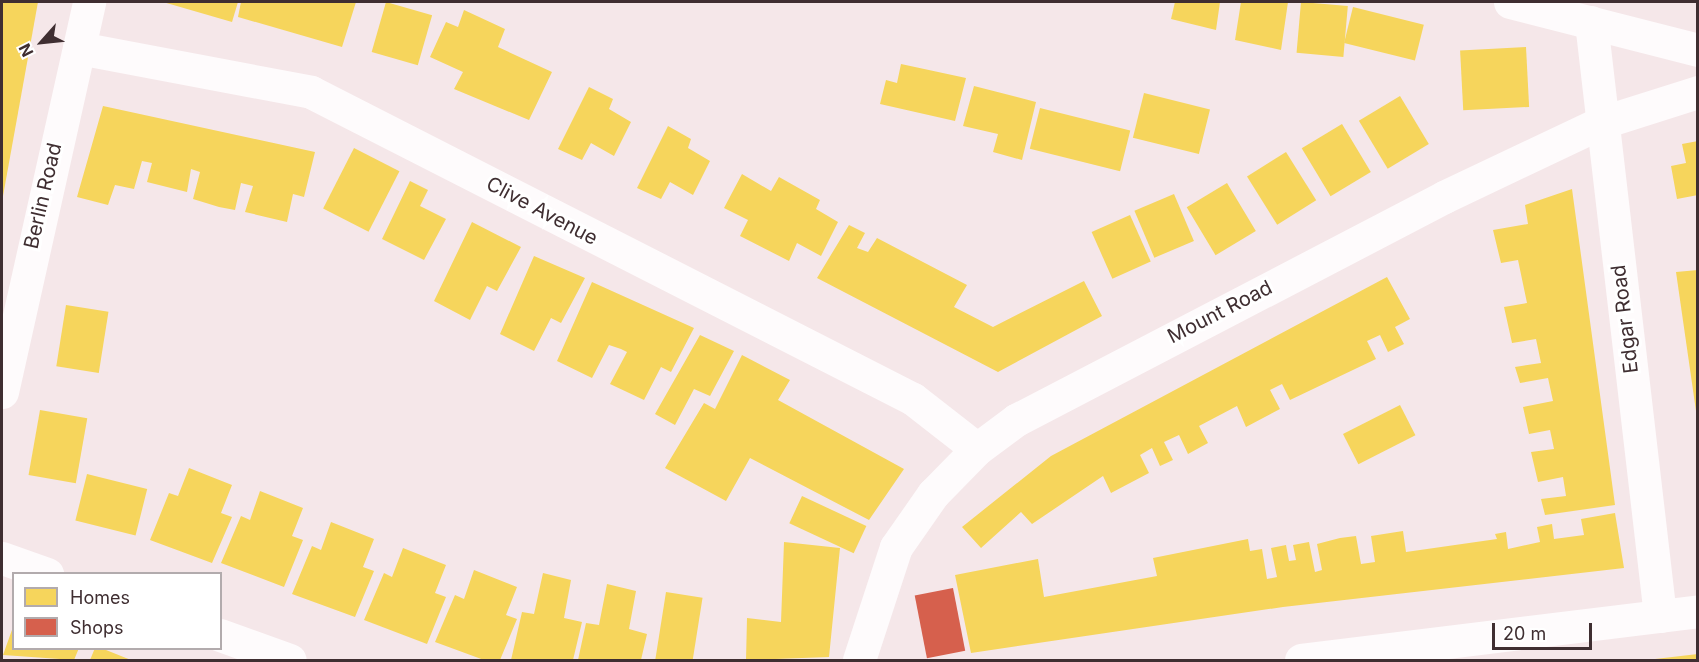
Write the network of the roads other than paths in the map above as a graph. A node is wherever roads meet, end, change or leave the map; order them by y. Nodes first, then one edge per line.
1 (89, 2) edge
2 (1510, 2) edge
3 (1590, 22) junction
4 (79, 48) junction
5 (1698, 50) edge
6 (1698, 92) edge
7 (1600, 123) junction
8 (2, 392) edge
9 (977, 449) junction
10 (2, 558) edge
11 (44, 572) edge
12 (1698, 611) edge
13 (1660, 616) junction
14 (222, 636) edge
15 (290, 660) edge
16 (860, 660) edge
17 (1301, 660) edge

1 - 4 street, Berlin Road
2 - 3 street
3 - 5 street
3 - 7 street, Edgar Road
4 - 8 street, Berlin Road
4 - 9 street, Clive Avenue
6 - 7 street, Mount Road
7 - 9 street, Mount Road
7 - 13 street, Edgar Road
9 - 16 street, Mount Road
10 - 11 street
12 - 13 street
13 - 17 street
14 - 15 street

